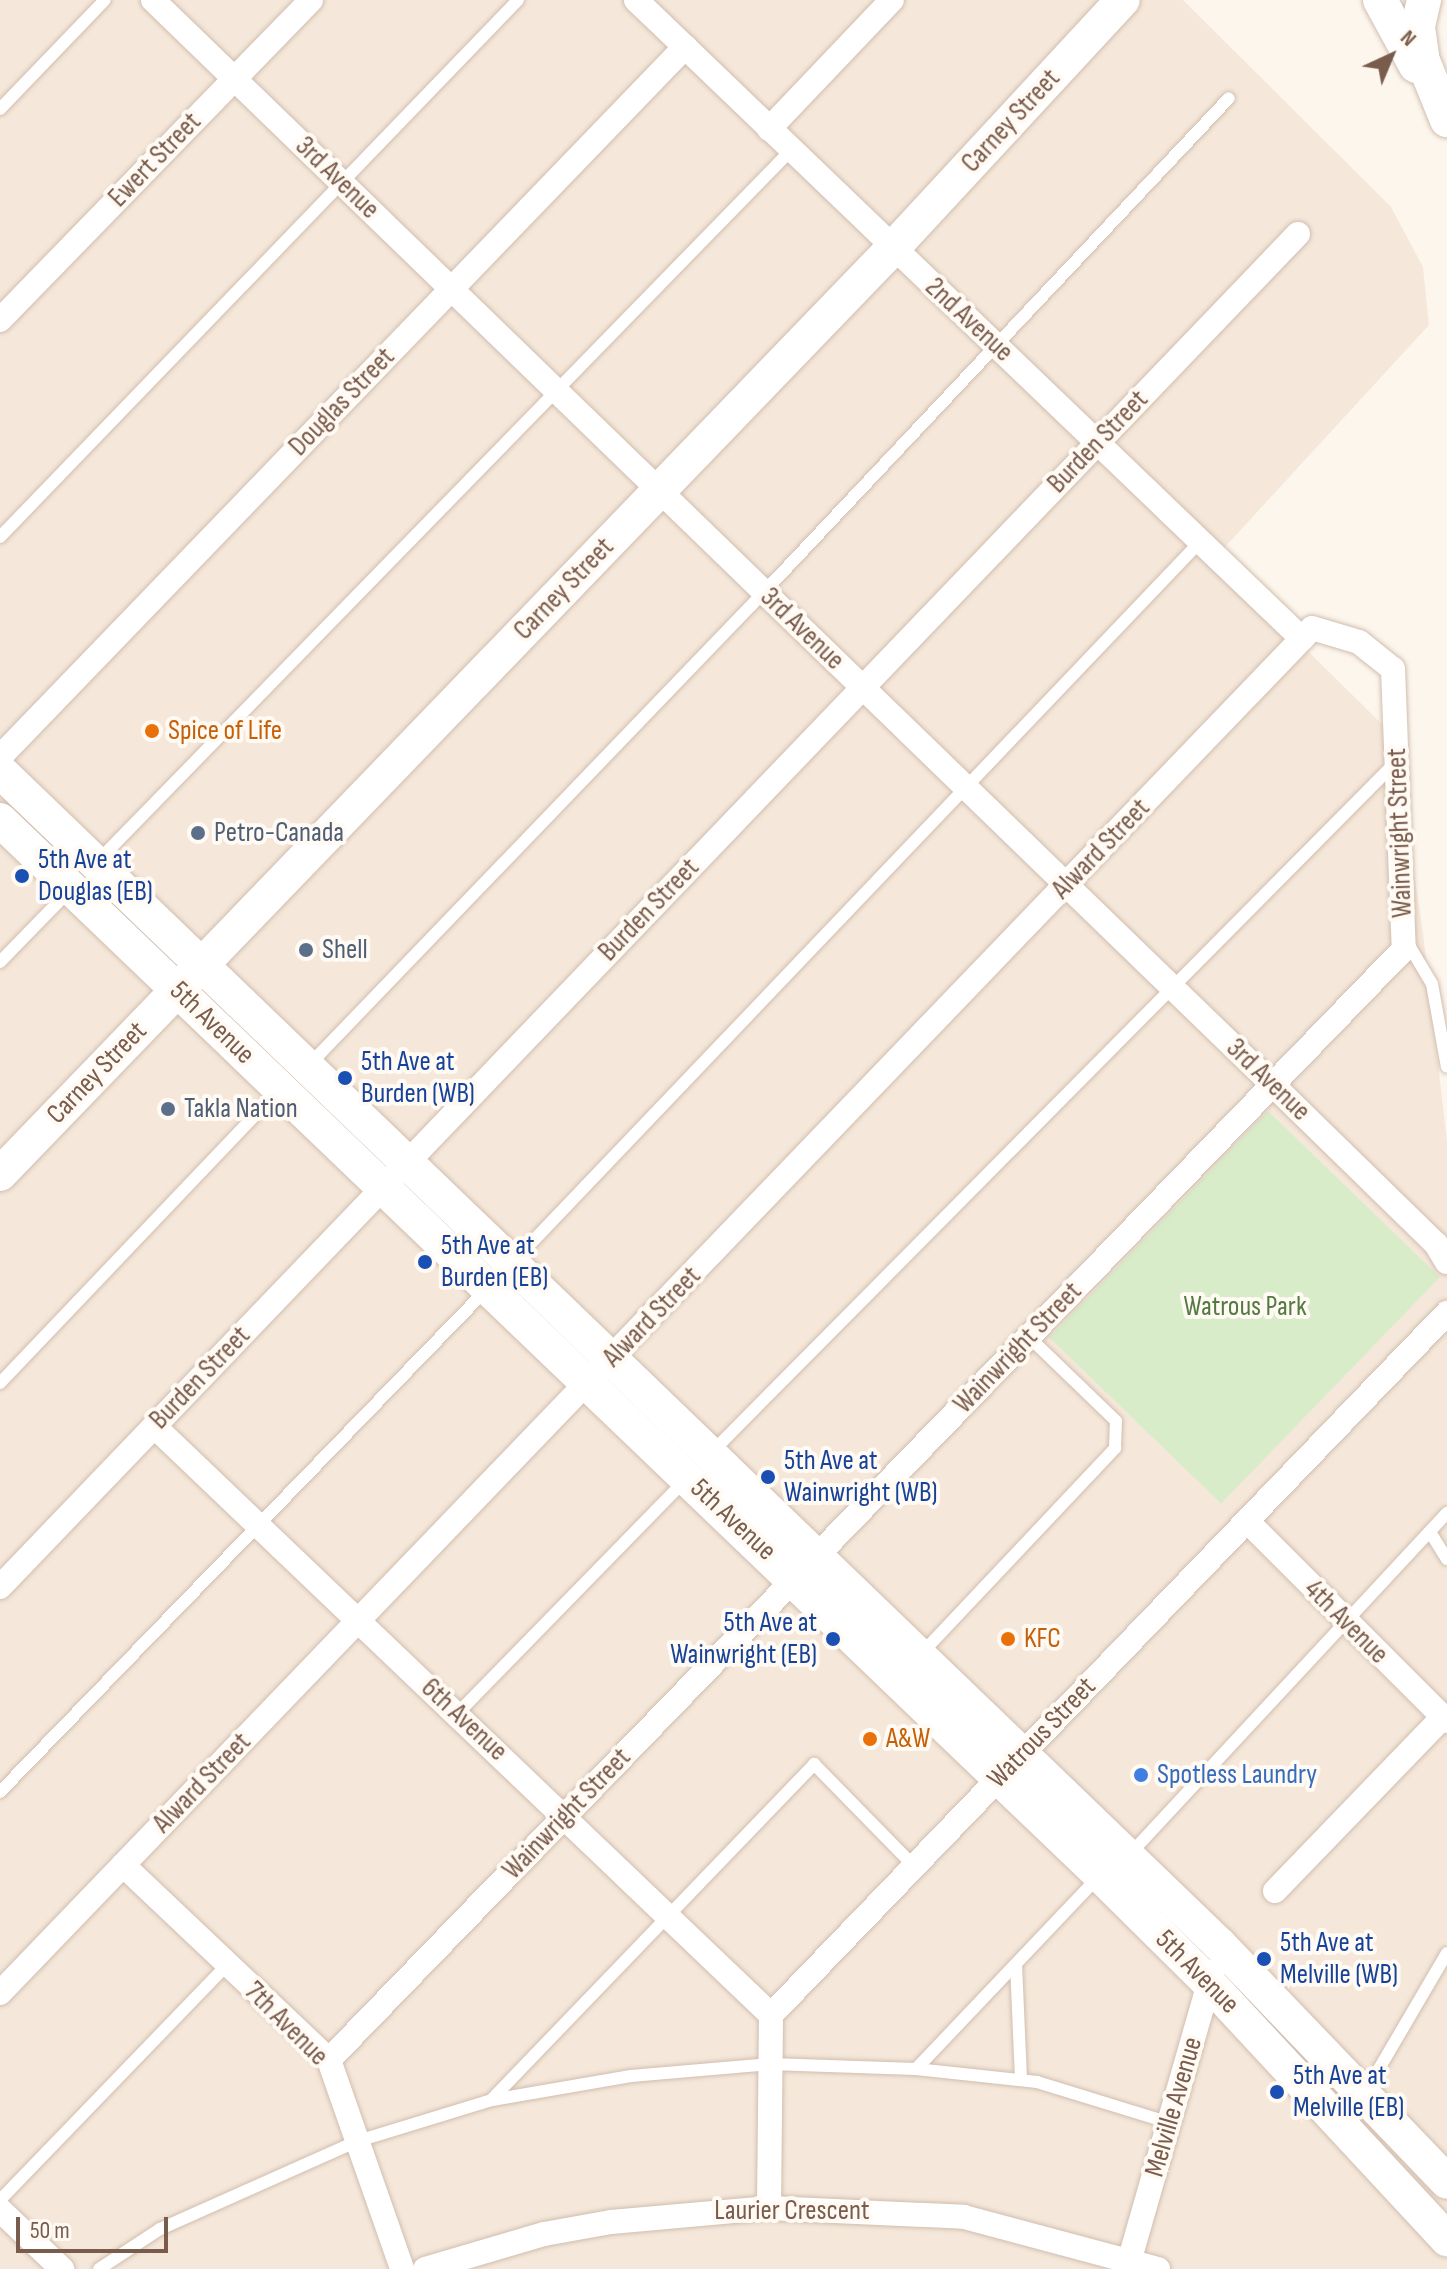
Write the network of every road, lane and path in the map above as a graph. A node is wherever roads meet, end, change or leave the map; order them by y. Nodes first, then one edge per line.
1 (105, 0) edge
2 (153, 0) edge
3 (311, 0) edge
4 (518, 0) edge
5 (636, 0) edge
6 (892, 0) edge
7 (1123, 0) edge
8 (1380, 0) edge
9 (1424, 0) edge
10 (1447, 6) edge
11 (685, 47) junction
12 (234, 78) junction
13 (1229, 98) dead end
14 (1441, 108) edge
15 (0, 109) edge
16 (769, 129) junction
17 (791, 150) junction
18 (343, 184) junction
19 (1298, 234) dead end
20 (893, 248) junction
21 (450, 290) junction
22 (0, 320) edge
23 (995, 344) junction
24 (558, 393) junction
25 (1097, 443) junction
26 (659, 491) junction
27 (0, 537) edge
28 (1199, 543) junction
29 (764, 592) junction
30 (1302, 639) junction
31 (862, 688) junction
32 (0, 757) edge
33 (1397, 762) junction
34 (0, 771) edge
35 (966, 788) junction
36 (0, 820) edge
37 (96, 863) junction
38 (1066, 885) junction
39 (72, 889) junction
40 (1404, 937) junction
41 (0, 962) edge
42 (201, 965) junction
43 (1170, 985) junction
44 (178, 991) junction
45 (307, 1067) junction
46 (1447, 1067) edge
47 (1273, 1085) junction
48 (280, 1089) junction
49 (407, 1163) junction
50 (0, 1174) edge
51 (383, 1188) junction
52 (1447, 1262) edge
53 (512, 1264) junction
54 (488, 1288) junction
55 (1447, 1313) edge
56 (1029, 1337) junction
57 (613, 1359) junction
58 (0, 1383) edge
59 (589, 1383) junction
60 (154, 1426) junction
61 (698, 1466) junction
62 (1447, 1513) edge
63 (1247, 1521) junction
64 (262, 1525) junction
65 (1430, 1532) junction
66 (1447, 1559) edge
67 (805, 1567) junction
68 (0, 1587) edge
69 (359, 1621) junction
70 (1345, 1622) junction
71 (919, 1655) junction
72 (457, 1714) junction
73 (1445, 1719) edge
74 (1010, 1765) junction
75 (0, 1792) edge
76 (565, 1816) junction
77 (1128, 1857) junction
78 (123, 1865) junction
79 (914, 1866) junction
80 (1100, 1875) junction
81 (1275, 1891) dead end
82 (667, 1915) junction
83 (1220, 1945) junction
84 (1447, 1953) edge
85 (1016, 1964) junction
86 (226, 1966) junction
87 (1209, 1983) junction
88 (0, 1993) edge
89 (771, 2015) junction
90 (329, 2060) junction
91 (770, 2064) junction
92 (916, 2069) junction
93 (1021, 2080) junction
94 (1364, 2094) junction
95 (492, 2100) junction
96 (1170, 2123) junction
97 (358, 2141) junction
98 (1447, 2182) edge
99 (0, 2200) edge
100 (769, 2208) junction
101 (0, 2210) edge
102 (1447, 2239) edge
103 (1128, 2265) edge
104 (62, 2269) edge
105 (99, 2269) edge
106 (402, 2269) edge
107 (425, 2269) edge
108 (1158, 2269) edge

1 - 15 lane
2 - 12 street, 3rd Avenue
3 - 12 street, Ewert Street
4 - 18 lane
5 - 11 street, 2nd Avenue
6 - 16 street
7 - 20 main road, Carney Street
8 - 14 main road
9 - 14 main road
10 - 14 main road
11 - 16 street, 2nd Avenue
11 - 21 street, Douglas Street
12 - 18 street, 3rd Avenue
12 - 22 street, Ewert Street
13 - 23 lane
16 - 17 street, 2nd Avenue
17 - 20 street, 2nd Avenue
17 - 24 lane
18 - 21 street, 3rd Avenue
18 - 27 lane
19 - 25 street, Burden Street
20 - 23 street, 2nd Avenue
20 - 26 main road, Carney Street
21 - 24 street, 3rd Avenue
21 - 32 street, Douglas Street
23 - 25 street, 2nd Avenue
23 - 29 lane
24 - 26 street, 3rd Avenue
24 - 37 lane
25 - 28 street, 2nd Avenue
25 - 31 street, Burden Street
26 - 29 street, 3rd Avenue
26 - 42 main road, Carney Street
28 - 30 street, 2nd Avenue
28 - 35 lane
29 - 31 street, 3rd Avenue
29 - 45 lane
30 - 33 street, Wainwright Street
30 - 38 street, Alward Street
31 - 35 street, 3rd Avenue
31 - 49 street, Burden Street
33 - 40 street, Wainwright Street
33 - 43 lane
34 - 37 main road, 5th Avenue
35 - 38 street, 3rd Avenue
35 - 53 lane
36 - 39 main road, 5th Avenue
37 - 42 main road, 5th Avenue
38 - 43 street, 3rd Avenue
38 - 57 street, Alward Street
39 - 41 lane
39 - 44 main road, 5th Avenue
40 - 46 lane
40 - 47 street, Wainwright Street
42 - 44 main road, Carney Street
42 - 45 main road, 5th Avenue
43 - 47 street, 3rd Avenue
43 - 61 lane
44 - 48 main road, 5th Avenue
44 - 50 main road, Carney Street
45 - 49 main road, 5th Avenue
47 - 52 street, 3rd Avenue
47 - 56 street, Wainwright Street
48 - 51 main road, 5th Avenue
48 - 58 lane
49 - 51 street, Burden Street
49 - 53 main road, 5th Avenue
51 - 54 main road, 5th Avenue
51 - 60 street, Burden Street
53 - 57 main road, 5th Avenue
54 - 59 main road, 5th Avenue
54 - 64 lane
55 - 63 street, Watrous Street
56 - 67 street, Wainwright Street
56 - 71 lane
57 - 59 street, Alward Street
57 - 61 main road, 5th Avenue
59 - 61 main road, 5th Avenue
59 - 69 street, Alward Street
60 - 64 street, 6th Avenue
60 - 68 street, Burden Street
61 - 67 main road, 5th Avenue
61 - 72 lane
62 - 65 lane
63 - 70 street, 4th Avenue
63 - 74 street, Watrous Street
64 - 69 street, 6th Avenue
64 - 75 lane
65 - 66 lane
65 - 70 lane
67 - 71 main road, 5th Avenue
67 - 74 main road, 5th Avenue
67 - 76 street, Wainwright Street
69 - 72 street, 6th Avenue
69 - 78 street, Alward Street
70 - 73 street, 4th Avenue
70 - 77 lane
71 - 74 main road, 5th Avenue
72 - 76 street, 6th Avenue
73 - 81 street
74 - 77 main road, 5th Avenue
74 - 79 street, Watrous Street
74 - 80 main road, 5th Avenue
76 - 82 street, 6th Avenue
76 - 90 street, Wainwright Street
77 - 83 main road, 5th Avenue
78 - 86 street, 7th Avenue
78 - 88 street, Alward Street
79 - 82 lane
79 - 89 street, Watrous Street
80 - 85 lane
80 - 87 main road, 5th Avenue
82 - 89 street, 6th Avenue
82 - 95 lane
83 - 87 street, Melville Avenue
83 - 94 main road, 5th Avenue
84 - 94 lane
85 - 92 lane
85 - 93 lane
86 - 90 street, 7th Avenue
86 - 99 lane
87 - 96 street, Melville Avenue
87 - 102 main road, 5th Avenue
89 - 91 street
90 - 97 street, 7th Avenue
91 - 92 lane
91 - 95 lane
91 - 100 street
92 - 93 lane
93 - 96 lane
94 - 98 main road, 5th Avenue
95 - 97 lane
96 - 103 street, Melville Avenue
97 - 105 lane
97 - 106 street, 7th Avenue
100 - 103 street, Laurier Crescent
100 - 107 street, Laurier Crescent
101 - 104 street
103 - 108 street, Laurier Crescent

